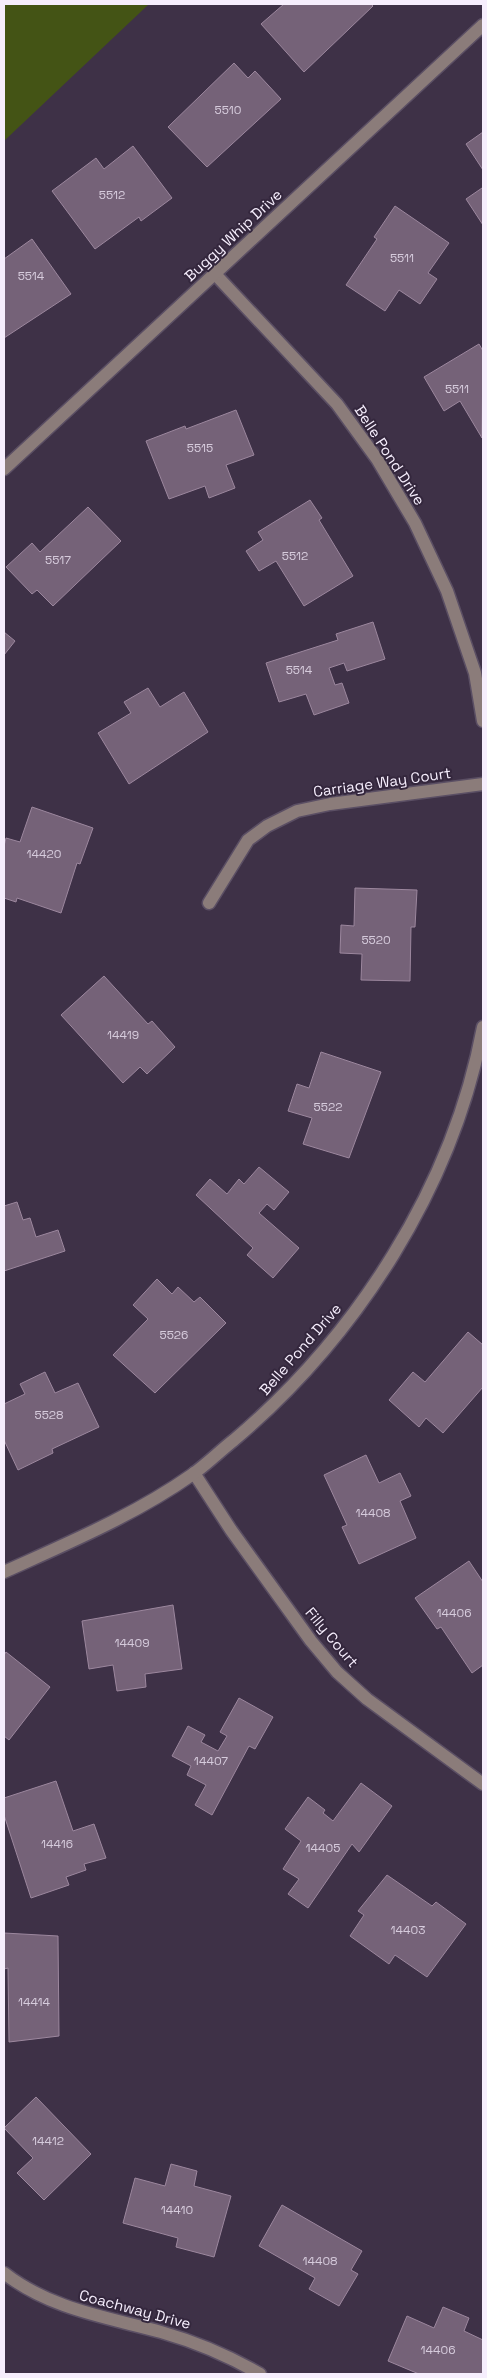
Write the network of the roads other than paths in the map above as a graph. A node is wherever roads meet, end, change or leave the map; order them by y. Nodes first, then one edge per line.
1 (483, 25) edge
2 (215, 274) junction
3 (4, 469) edge
4 (483, 721) edge
5 (483, 784) edge
6 (209, 903) dead end
7 (483, 1027) edge
8 (194, 1473) junction
9 (4, 1572) edge
10 (483, 1784) edge
11 (4, 2273) edge
12 (260, 2374) edge

1 - 2 street, Buggy Whip Drive
2 - 3 street, Buggy Whip Drive
2 - 4 street, Belle Pond Drive
5 - 6 street, Carriage Way Court
7 - 8 street, Belle Pond Drive
8 - 9 street, Belle Pond Drive
8 - 10 street, Filly Court
11 - 12 street, Coachway Drive

